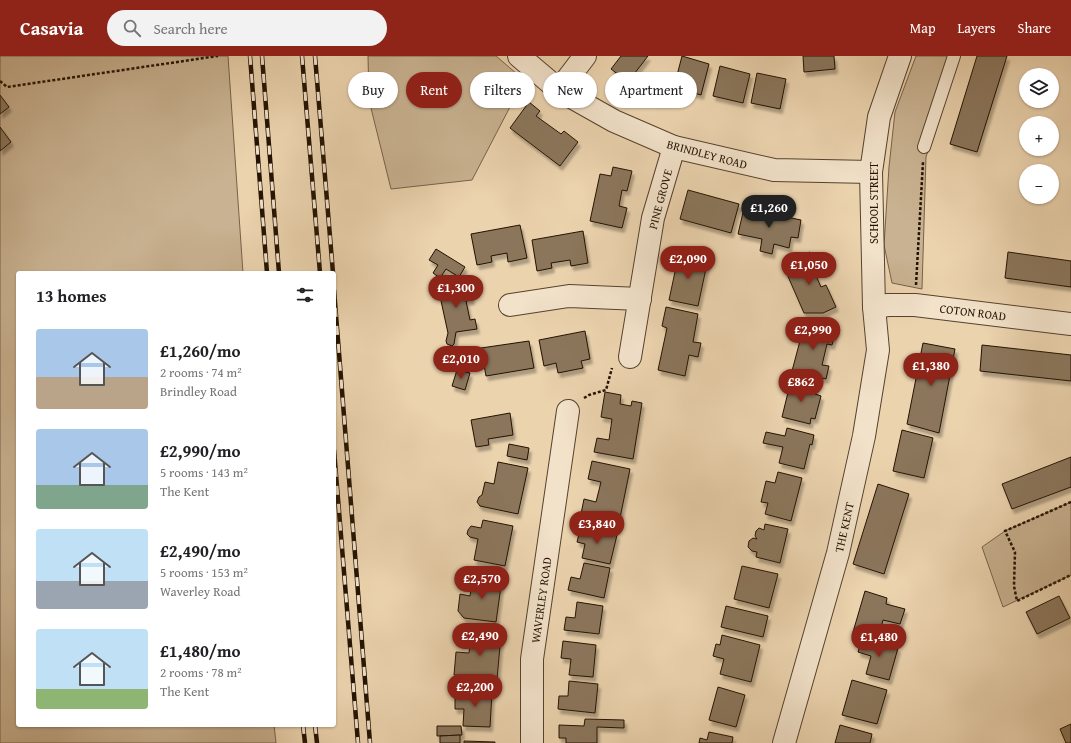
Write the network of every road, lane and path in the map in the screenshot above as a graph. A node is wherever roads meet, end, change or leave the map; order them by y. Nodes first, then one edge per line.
1 (218, 56) edge
2 (519, 56) edge
3 (584, 56) edge
4 (900, 56) edge
5 (954, 56) edge
6 (572, 72) edge
7 (543, 76) edge
8 (0, 81) edge
9 (591, 108) edge
10 (674, 147) junction
11 (924, 147) joint
12 (871, 172) junction
13 (640, 299) junction
14 (510, 306) dead end
15 (915, 306) junction
16 (874, 307) junction
17 (1071, 324) edge
18 (630, 358) joint
19 (568, 411) joint
20 (1071, 502) edge
21 (1071, 575) edge
22 (532, 743) edge
23 (784, 743) edge

1 - 8 path
2 - 7 street, BRINDLEY ROAD
3 - 6 street
4 - 12 street, SCHOOL STREET
5 - 11 lane
9 - 10 street, BRINDLEY ROAD
10 - 12 street, BRINDLEY ROAD
10 - 13 street, PINE GROVE
11 - 15 path
12 - 16 street, SCHOOL STREET
13 - 14 street
13 - 18 street, PINE GROVE
15 - 16 street, COTON ROAD
15 - 17 street, COTON ROAD
16 - 23 street, THE KENT
18 - 19 path
19 - 22 street, WAVERLEY ROAD
20 - 21 path

